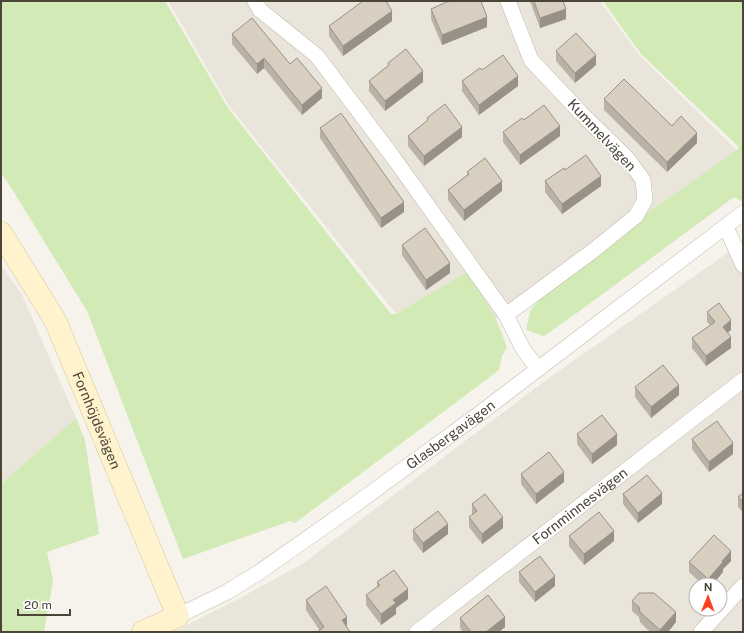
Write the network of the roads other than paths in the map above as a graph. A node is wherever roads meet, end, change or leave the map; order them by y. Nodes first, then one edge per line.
1 (255, 1) edge
2 (508, 1) edge
3 (743, 213) edge
4 (726, 227) junction
5 (1, 233) edge
6 (743, 265) edge
7 (506, 315) junction
8 (538, 369) junction
9 (743, 380) edge
10 (743, 586) edge
11 (178, 616) junction
12 (143, 632) edge
13 (417, 632) edge
14 (701, 632) edge

1 - 7 street
2 - 7 street, Kummelvägen
3 - 4 street, Glasbergavägen
4 - 6 street
4 - 8 street, Glasbergavägen
5 - 11 street, Fornhöjdsvägen
7 - 8 street
8 - 11 street, Glasbergavägen
9 - 13 street, Fornminnesvägen
10 - 14 street
11 - 12 street, Glasbergavägen

